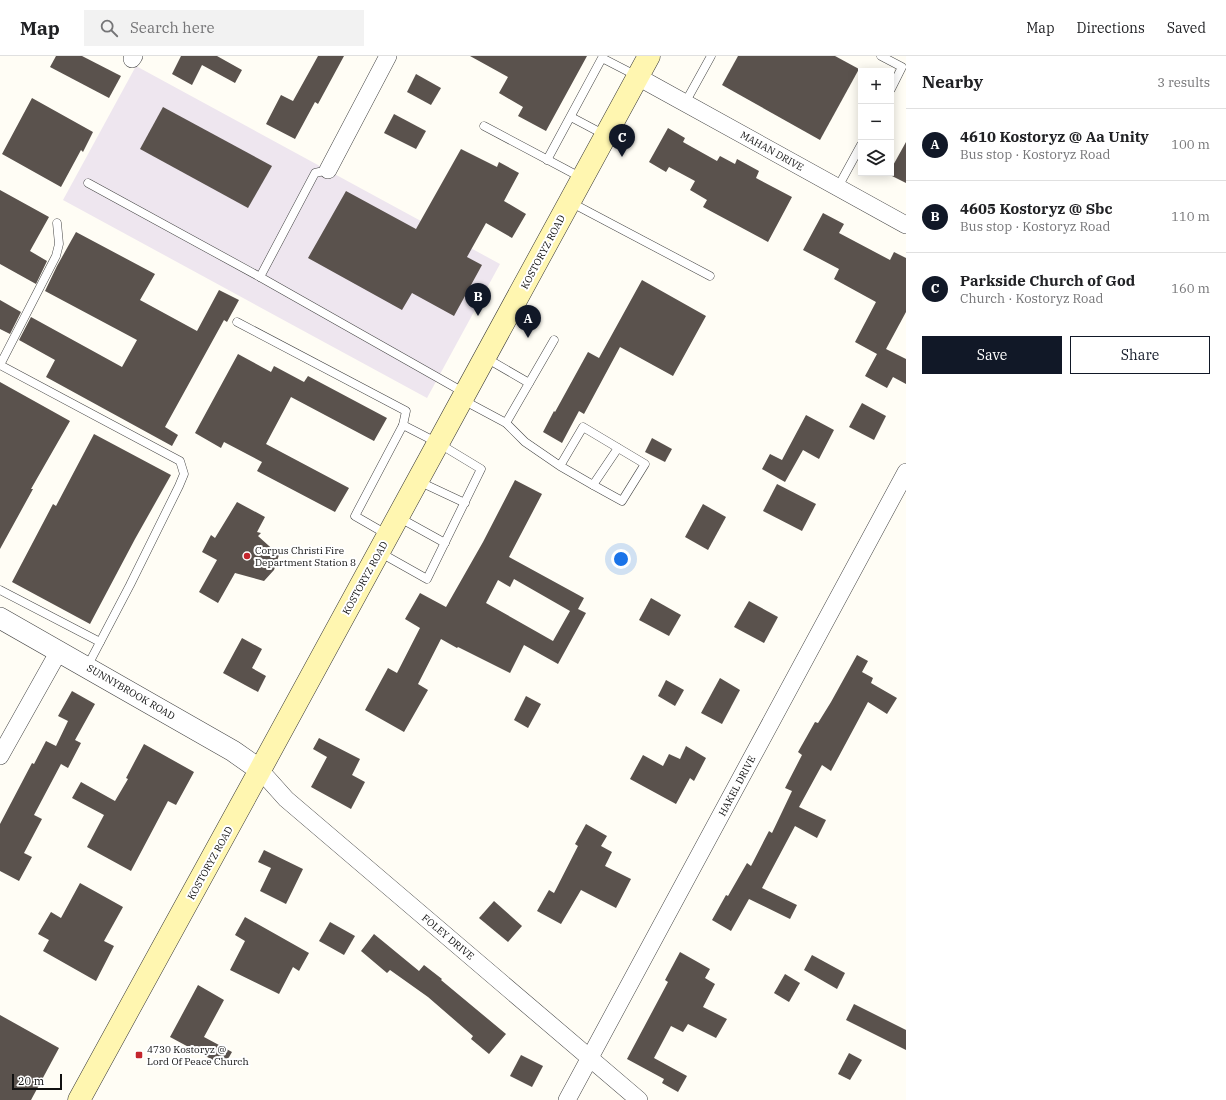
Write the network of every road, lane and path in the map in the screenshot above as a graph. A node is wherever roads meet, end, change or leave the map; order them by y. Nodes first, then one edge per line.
1 (388, 56) edge
2 (649, 56) edge
3 (711, 56) edge
4 (880, 56) edge
5 (603, 57) edge
6 (638, 77) junction
7 (894, 83) edge
8 (685, 103) junction
9 (570, 117) junction
10 (484, 126) dead end
11 (606, 136) junction
12 (858, 150) edge
13 (547, 160) junction
14 (328, 170) joint
15 (582, 179) junction
16 (88, 182) dead end
17 (838, 187) junction
18 (570, 202) junction
19 (57, 223) dead end
20 (906, 225) edge
21 (710, 276) dead end
22 (260, 277) junction
23 (237, 322) dead end
24 (554, 340) dead end
25 (486, 357) junction
26 (529, 383) junction
27 (464, 396) junction
28 (506, 423) junction
29 (403, 425) junction
30 (438, 443) junction
31 (618, 448) junction
32 (560, 466) junction
33 (906, 472) edge
34 (418, 481) junction
35 (593, 485) junction
36 (465, 503) junction
37 (389, 535) junction
38 (445, 543) junction
39 (0, 590) edge
40 (0, 618) edge
41 (100, 642) junction
42 (59, 651) junction
43 (87, 667) junction
44 (0, 756) edge
45 (260, 770) junction
46 (590, 1058) junction
47 (79, 1100) edge
48 (567, 1100) edge
49 (639, 1100) edge

1 - 14 street
2 - 6 main road, KOSTORYZ ROAD
3 - 8 lane
4 - 7 lane
5 - 6 lane
5 - 9 lane
6 - 8 street, MAHAN DRIVE
6 - 11 main road, KOSTORYZ ROAD
8 - 17 street, MAHAN DRIVE
9 - 11 lane
9 - 13 lane
10 - 13 lane
11 - 15 main road, KOSTORYZ ROAD
12 - 17 lane
13 - 15 lane
14 - 22 lane
15 - 18 main road, KOSTORYZ ROAD
16 - 22 lane
17 - 20 street, MAHAN DRIVE
18 - 21 lane
18 - 25 main road, KOSTORYZ ROAD
19 - 41 lane
22 - 27 lane
23 - 29 lane
24 - 26 lane
25 - 26 lane
25 - 27 main road, KOSTORYZ ROAD
26 - 28 lane
27 - 28 lane
27 - 30 main road, KOSTORYZ ROAD
28 - 32 lane
29 - 30 lane
29 - 37 lane
30 - 34 main road, KOSTORYZ ROAD
30 - 36 lane
31 - 32 lane
31 - 35 lane
31 - 35 lane
32 - 35 lane
33 - 46 street, HAKEL DRIVE
34 - 36 lane
34 - 37 main road, KOSTORYZ ROAD
36 - 38 lane
37 - 38 lane
37 - 38 lane
37 - 45 main road, KOSTORYZ ROAD
39 - 41 lane
40 - 42 street, SUNNYBROOK ROAD
41 - 43 lane
42 - 43 street, SUNNYBROOK ROAD
42 - 44 street
43 - 45 street, SUNNYBROOK ROAD
45 - 46 street, FOLEY DRIVE
45 - 47 main road, KOSTORYZ ROAD
46 - 48 street, HAKEL DRIVE
46 - 49 street, FOLEY DRIVE

